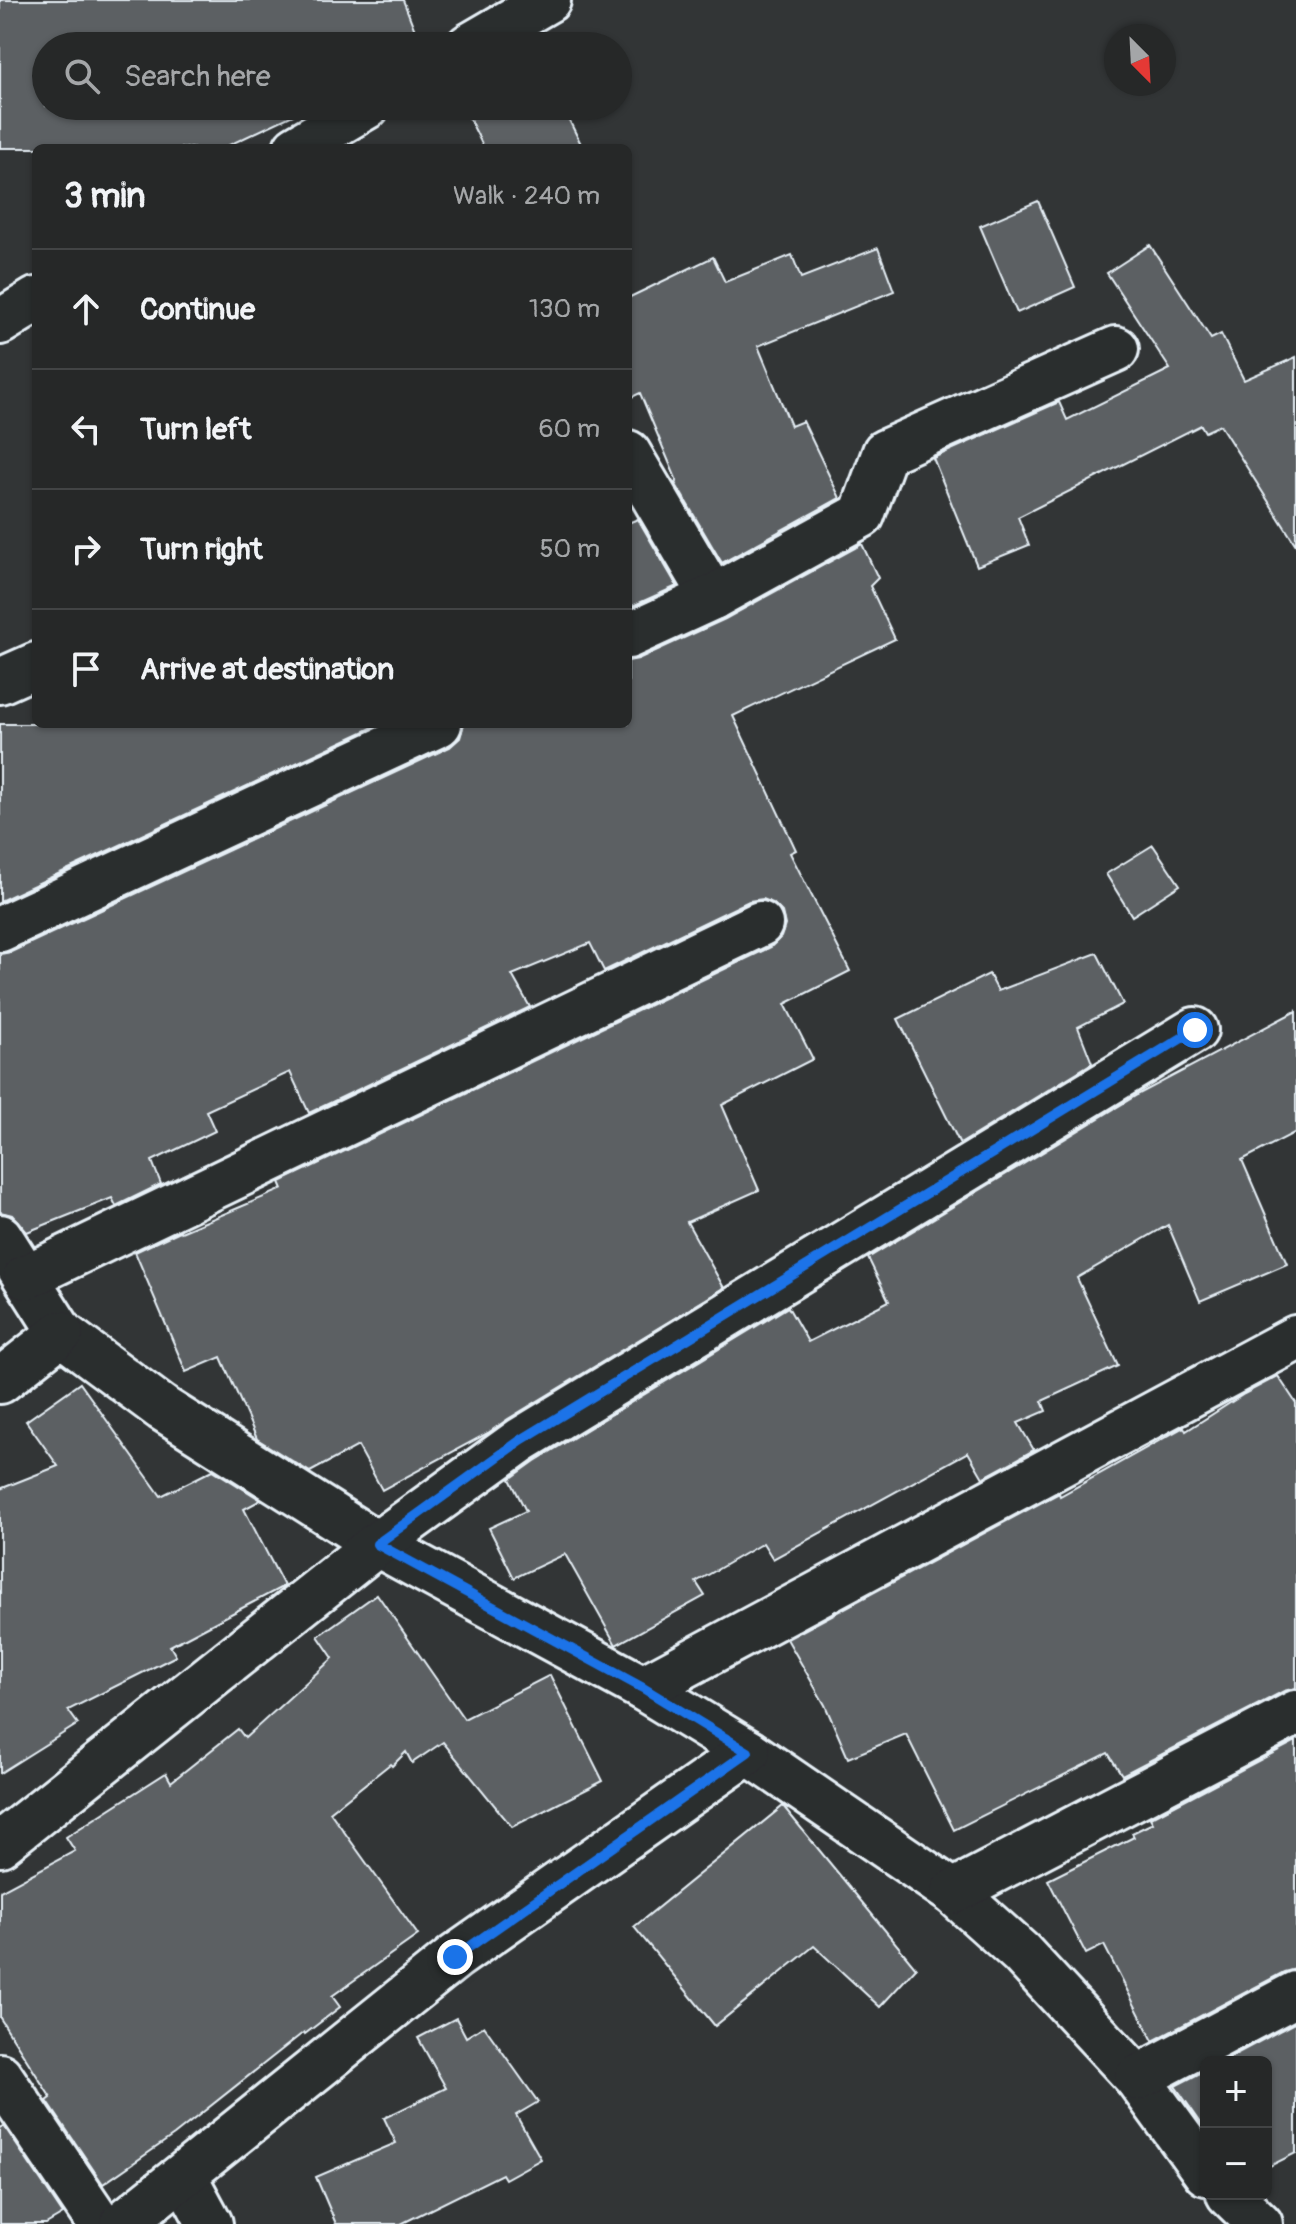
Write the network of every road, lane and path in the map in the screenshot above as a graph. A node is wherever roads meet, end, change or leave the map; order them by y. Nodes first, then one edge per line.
1 (548, 0) edge
2 (493, 32) edge
3 (343, 120) edge
4 (303, 144) edge
5 (32, 302) edge
6 (0, 322) edge
7 (1116, 349) dead end
8 (632, 460) edge
9 (713, 597) junction
10 (632, 634) edge
11 (32, 667) edge
12 (0, 681) edge
13 (430, 728) edge
14 (760, 924) dead end
15 (0, 929) edge
16 (1195, 1030) dead end
17 (0, 1237) edge
18 (26, 1277) junction
19 (61, 1333) junction
20 (1296, 1338) edge
21 (0, 1381) edge
22 (377, 1544) junction
23 (643, 1688) junction
24 (1296, 1713) edge
25 (748, 1752) junction
26 (0, 1844) edge
27 (953, 1892) junction
28 (1296, 1994) edge
29 (0, 2076) edge
30 (1137, 2078) junction
31 (1200, 2165) edge
32 (184, 2176) junction
33 (1235, 2200) edge
34 (100, 2224) edge
35 (122, 2224) edge
36 (210, 2224) edge
37 (1260, 2224) edge

1 - 2 street
3 - 4 street
5 - 6 street
7 - 9 street
8 - 9 street
9 - 10 street
11 - 12 street
13 - 15 street
14 - 18 street
16 - 22 street
17 - 18 street
18 - 19 street
19 - 21 street
19 - 22 street
20 - 23 street
22 - 23 street
22 - 26 street
23 - 25 street
24 - 27 street
25 - 27 street
25 - 32 street
27 - 30 street
28 - 30 street
29 - 34 street
30 - 31 street
32 - 35 street
32 - 36 street
33 - 37 street

